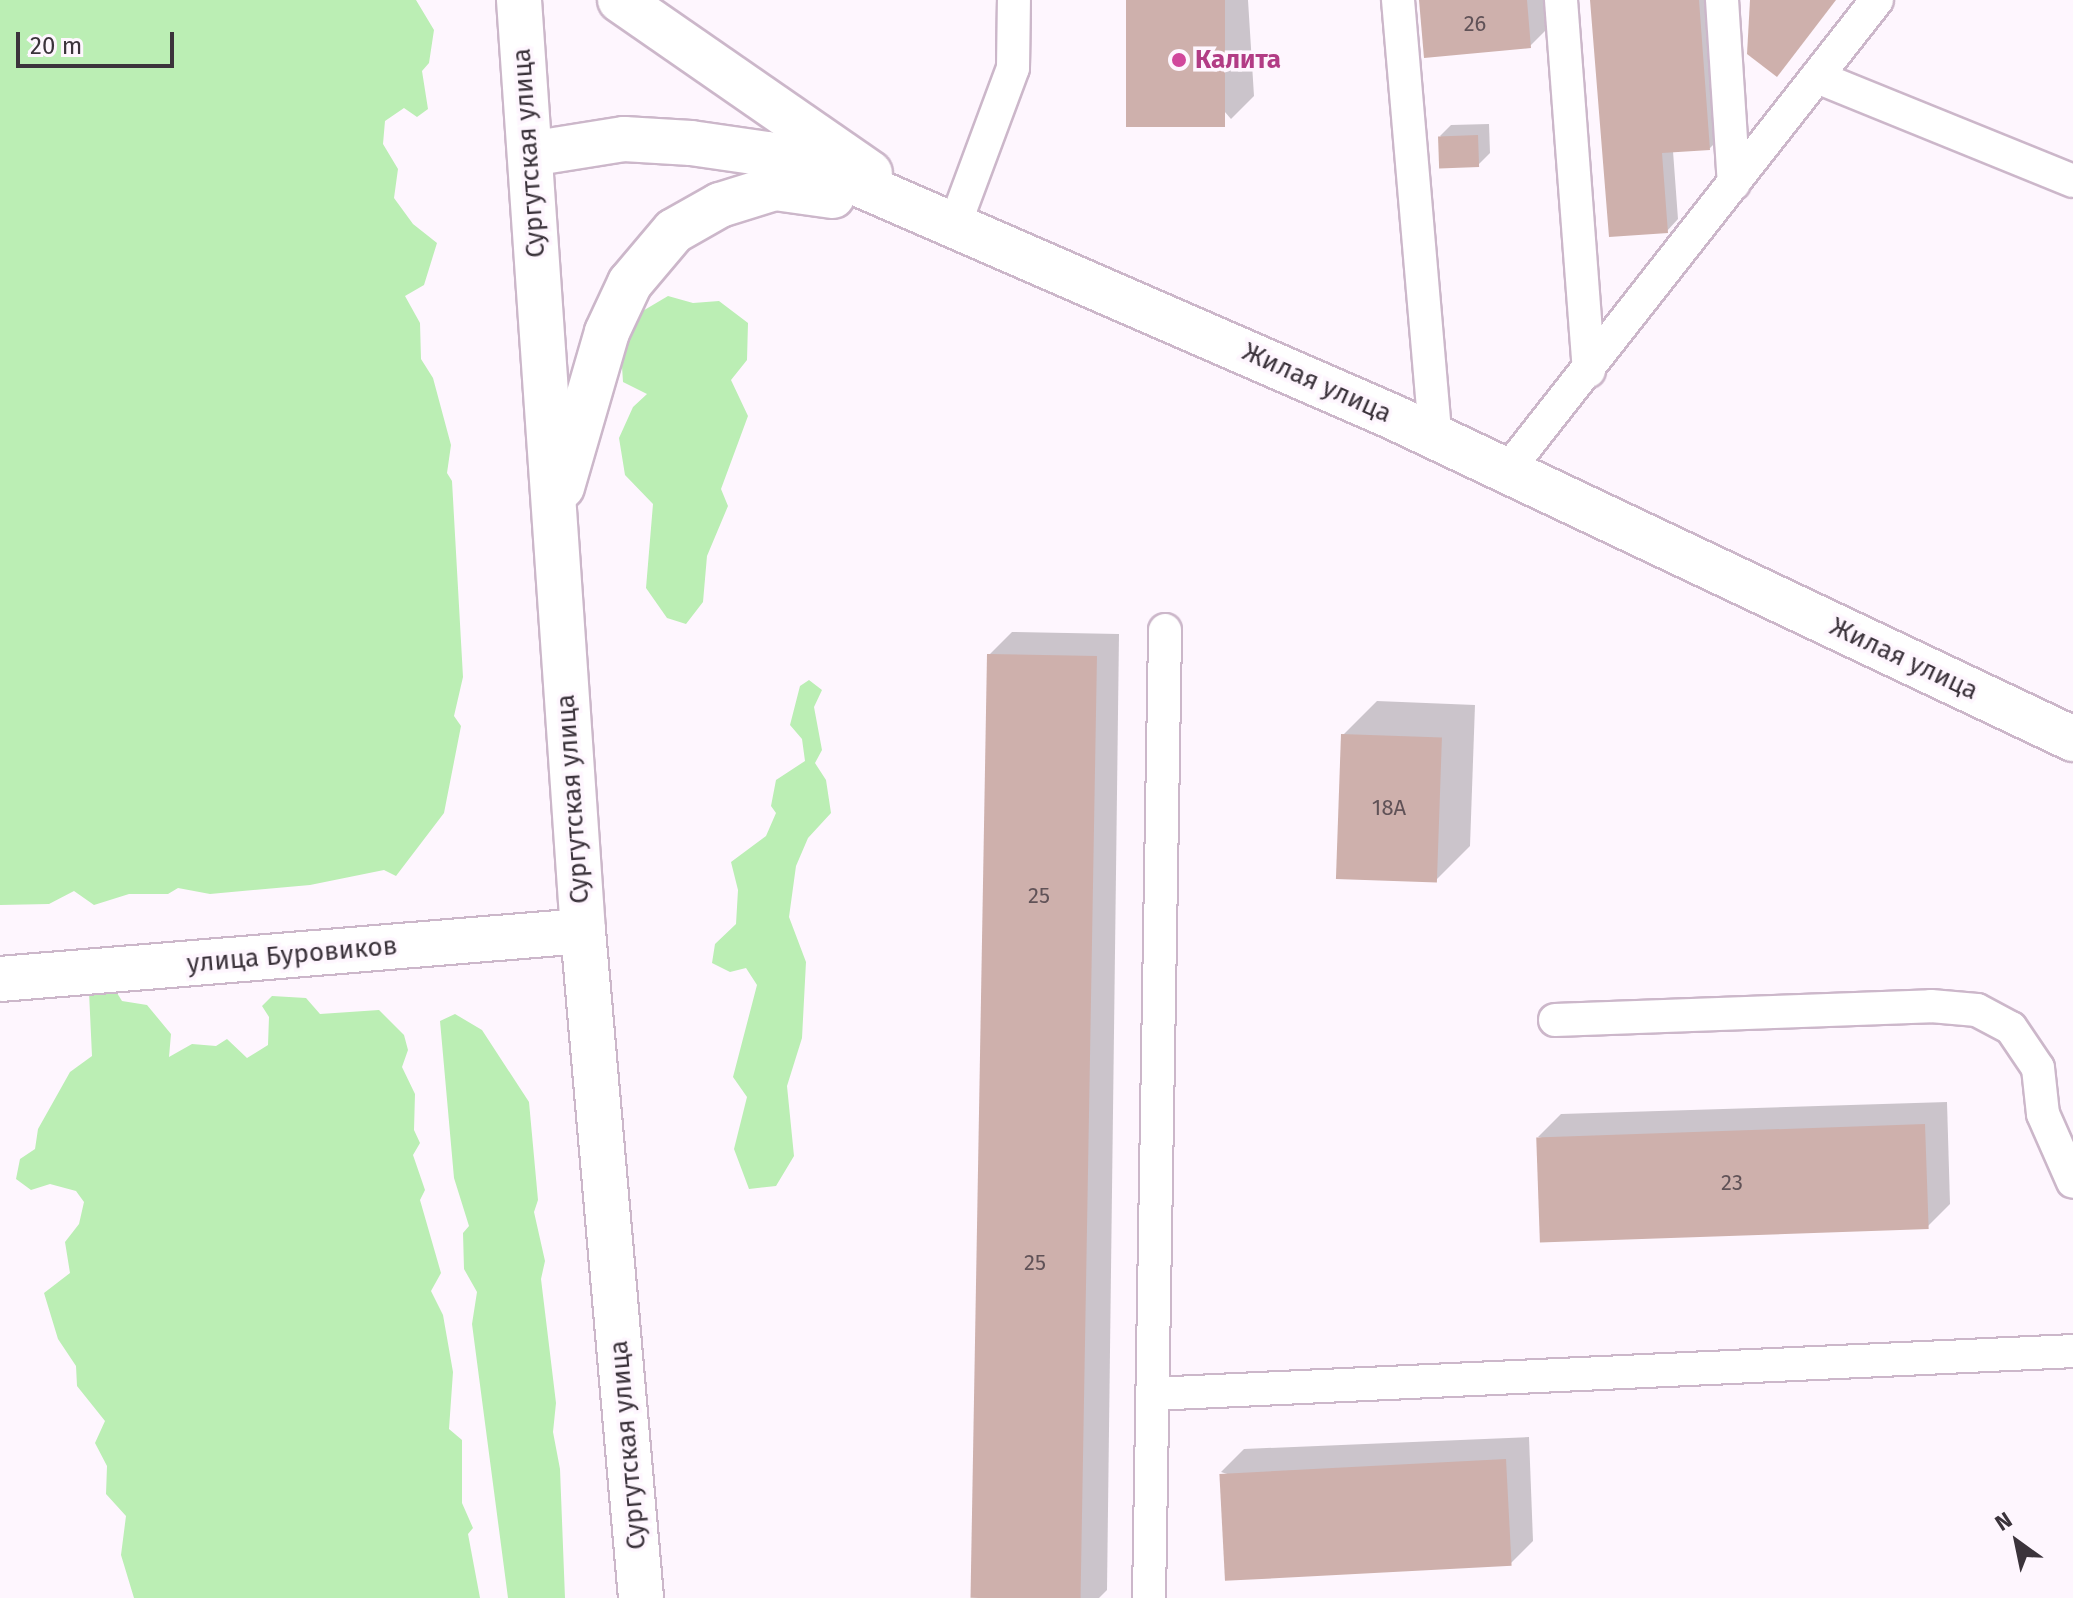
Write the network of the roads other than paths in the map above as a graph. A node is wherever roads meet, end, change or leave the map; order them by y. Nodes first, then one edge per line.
1 (519, 0) edge
2 (620, 0) edge
3 (1014, 0) edge
4 (1398, 0) edge
5 (1561, 0) edge
6 (1722, 0) edge
7 (1877, 0) edge
8 (1817, 77) junction
9 (530, 154) junction
10 (2073, 181) edge
11 (1734, 184) junction
12 (936, 216) junction
13 (1589, 371) junction
14 (1435, 436) junction
15 (1507, 471) junction
16 (552, 519) junction
17 (1165, 630) dead end
18 (2073, 739) edge
19 (583, 931) junction
20 (0, 979) edge
21 (1555, 1020) dead end
22 (2073, 1182) edge
23 (2073, 1351) edge
24 (1152, 1394) junction
25 (641, 1598) edge
26 (1149, 1598) edge

1 - 9 main road, Сургутская улица
2 - 12 main road
3 - 12 lane
4 - 14 lane
5 - 13 lane
6 - 11 lane
7 - 8 lane
8 - 10 lane
8 - 11 lane
9 - 12 main road, Жилая улица
9 - 16 main road, Сургутская улица
11 - 13 lane
12 - 14 main road, Жилая улица
12 - 16 main road
13 - 15 lane
14 - 15 main road, Жилая улица
15 - 18 main road, Жилая улица
16 - 19 main road, Сургутская улица
17 - 24 lane
19 - 20 main road, улица Буровиков
19 - 25 main road, Сургутская улица
21 - 22 lane
23 - 24 lane
24 - 26 lane

